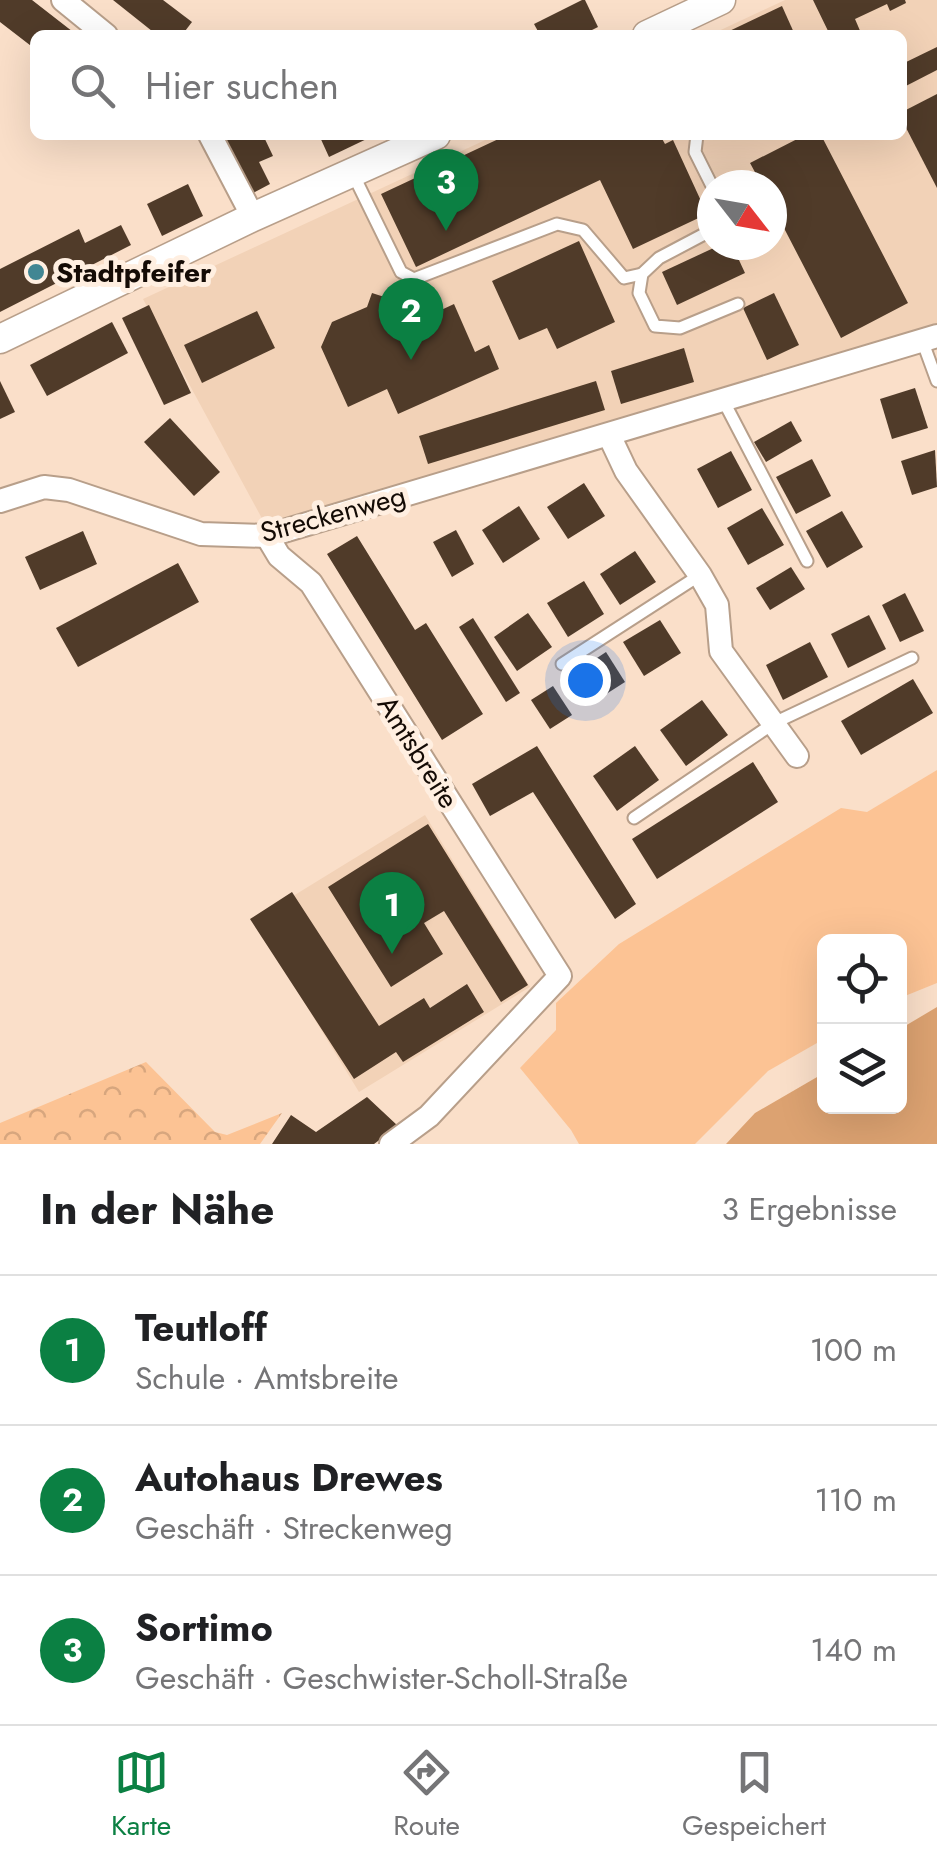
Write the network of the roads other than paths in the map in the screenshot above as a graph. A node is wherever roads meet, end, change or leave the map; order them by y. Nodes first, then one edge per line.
1 (62, 0) edge
2 (722, 0) edge
3 (100, 30) edge
4 (665, 30) edge
5 (213, 140) edge
6 (425, 140) edge
7 (696, 140) edge
8 (704, 170) edge
9 (353, 174) junction
10 (253, 217) junction
11 (697, 238) edge
12 (642, 274) junction
13 (738, 304) dead end
14 (929, 338) edge
15 (0, 339) edge
16 (937, 381) edge
17 (723, 400) junction
18 (609, 435) junction
19 (0, 501) edge
20 (267, 536) junction
21 (808, 561) dead end
22 (700, 576) junction
23 (912, 658) dead end
24 (562, 664) dead end
25 (774, 722) junction
26 (797, 756) dead end
27 (634, 818) dead end
28 (393, 1143) edge

1 - 3 street
2 - 4 street
5 - 10 street
6 - 9 street
7 - 8 lane
9 - 10 street
9 - 12 lane
10 - 15 street
11 - 12 lane
12 - 13 lane
14 - 16 lane, Streckenweg
14 - 17 street, Streckenweg
17 - 18 street, Streckenweg
17 - 21 lane
18 - 20 street, Streckenweg
18 - 22 street
19 - 20 street, Streckenweg
20 - 28 street, Amtsbreite
22 - 24 lane
22 - 25 street
23 - 25 lane
25 - 26 street
25 - 27 lane

